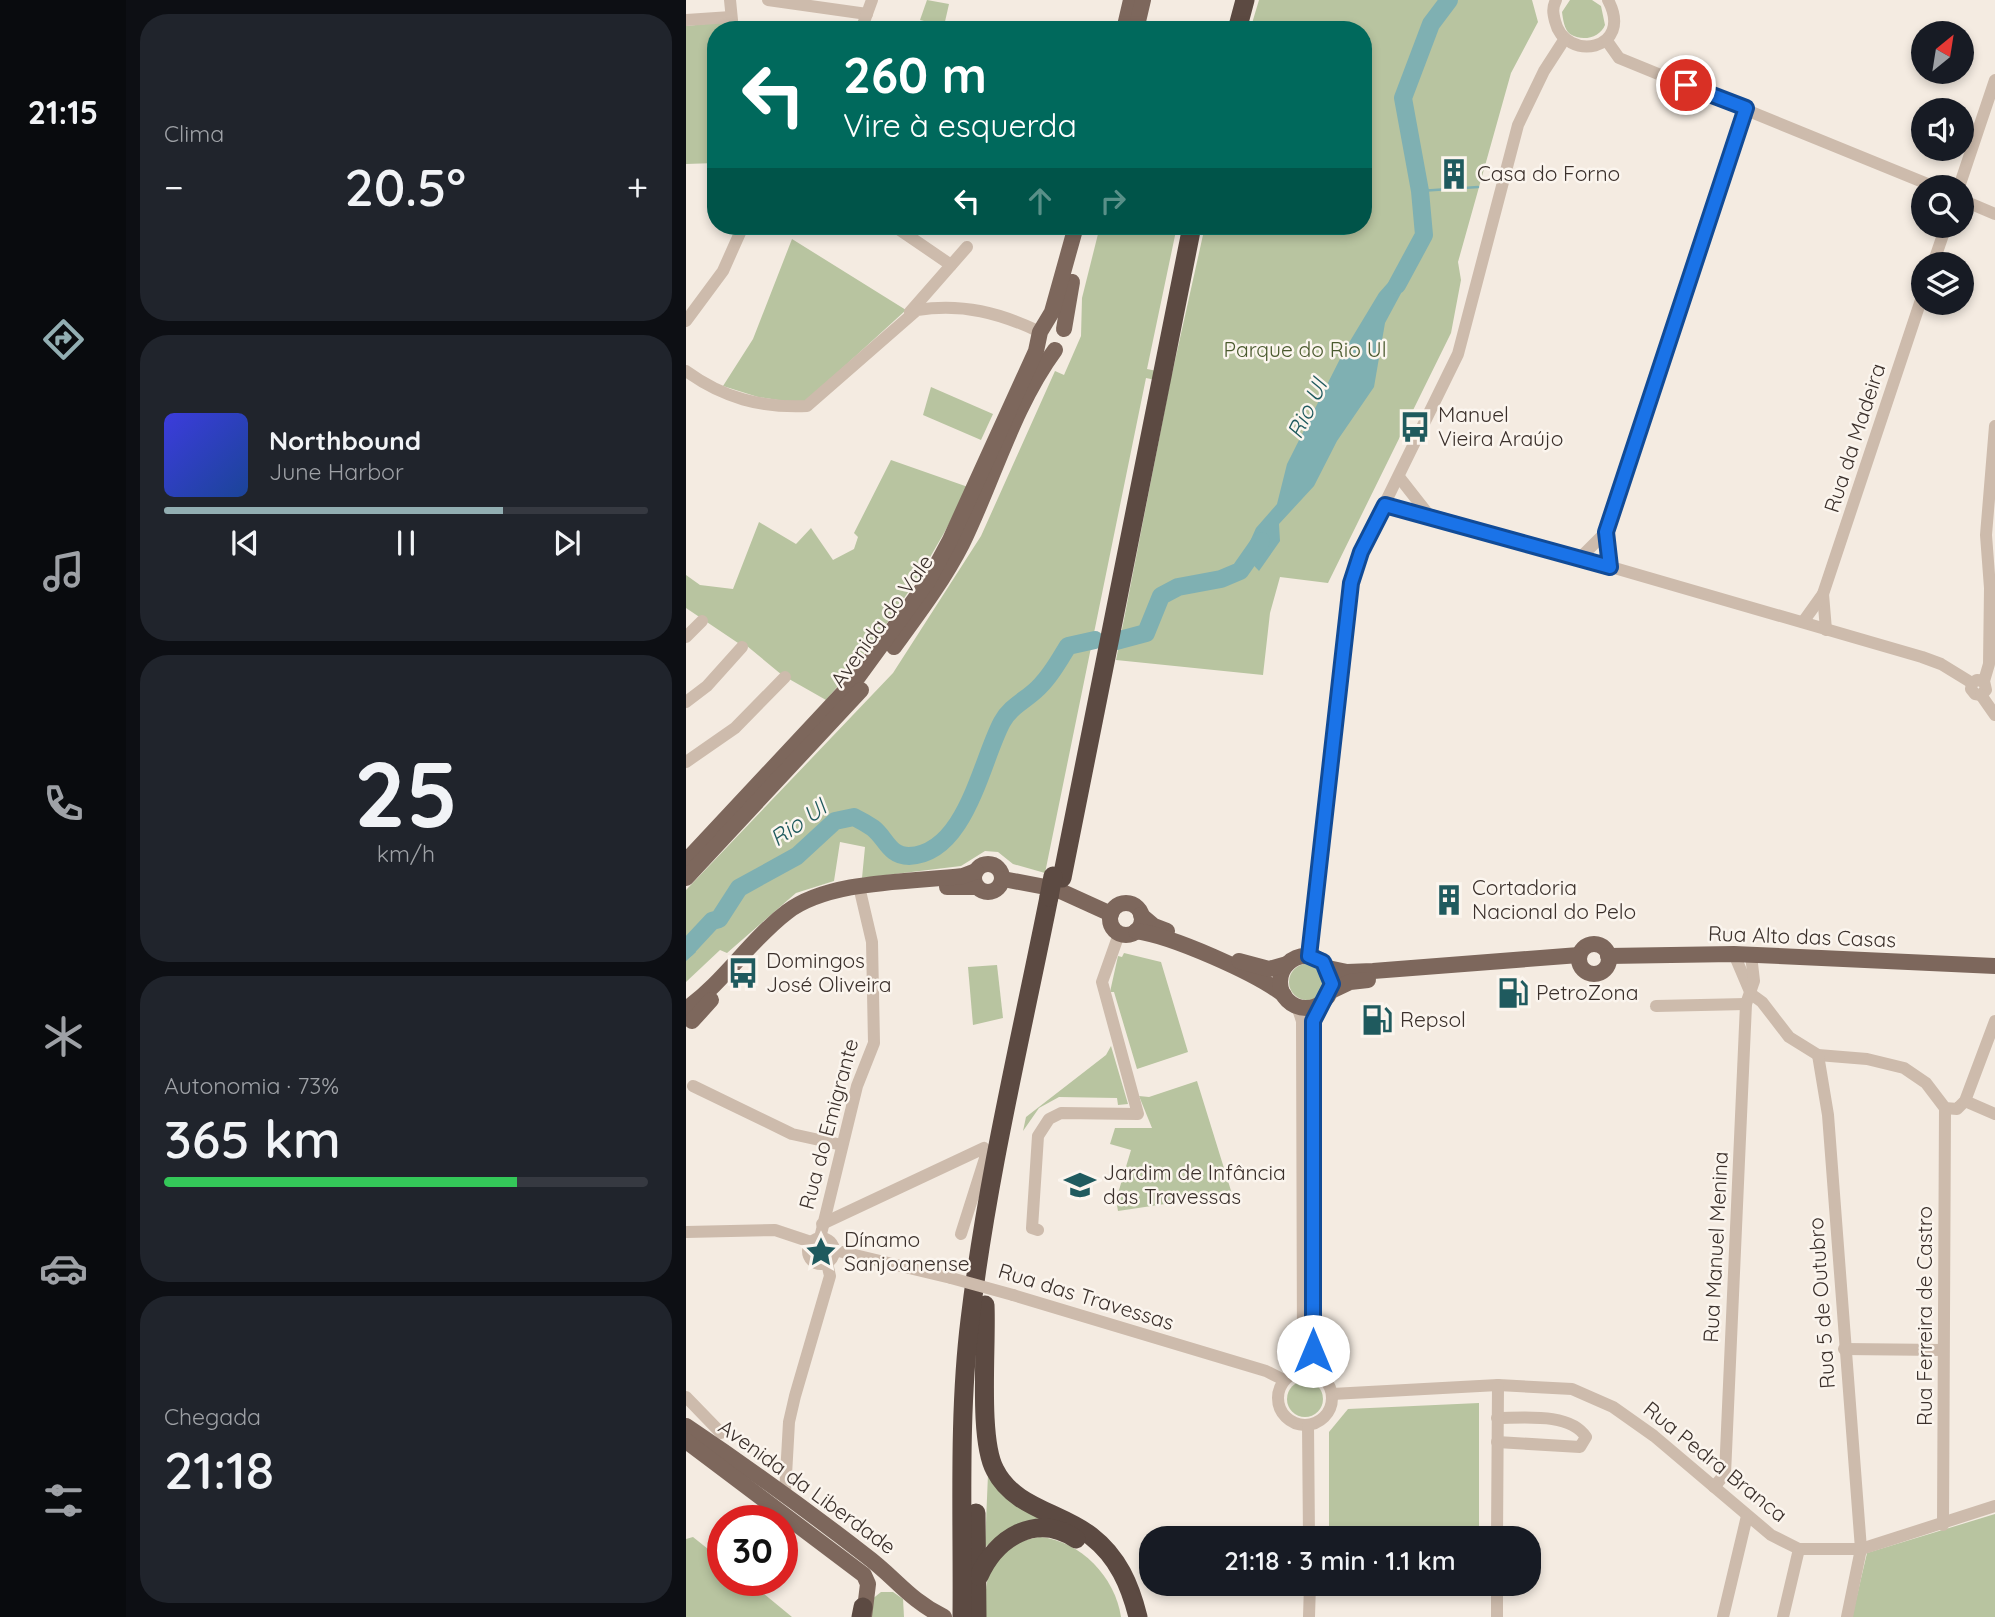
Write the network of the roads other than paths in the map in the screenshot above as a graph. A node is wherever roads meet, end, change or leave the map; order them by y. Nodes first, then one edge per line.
1 (730, 0) edge
2 (768, 0) edge
3 (872, 0) edge
4 (880, 0) edge
5 (1131, 0) edge
6 (1143, 0) edge
7 (1238, 0) edge
8 (1245, 0) edge
9 (1556, 0) edge
10 (1608, 0) edge
11 (867, 14) junction
12 (686, 20) edge
13 (707, 21) edge
14 (732, 21) edge
15 (864, 21) edge
16 (873, 21) edge
17 (1126, 21) edge
18 (1138, 21) edge
19 (1232, 21) edge
20 (1239, 21) edge
21 (1564, 40) junction
22 (1607, 41) junction
23 (1995, 80) edge
24 (1746, 108) junction
25 (1963, 175) edge
26 (1911, 176) edge
27 (1974, 205) edge
28 (1995, 214) edge
29 (738, 235) edge
30 (907, 235) edge
31 (1073, 235) edge
32 (1085, 235) edge
33 (1183, 235) edge
34 (1190, 235) edge
35 (967, 247) dead end
36 (727, 257) junction
37 (951, 265) junction
38 (686, 309) edge
39 (1916, 315) edge
40 (906, 319) junction
41 (686, 321) edge
42 (1064, 329) junction
43 (1042, 331) junction
44 (1055, 350) junction
45 (686, 371) edge
46 (1995, 426) edge
47 (1993, 471) edge
48 (1399, 477) junction
49 (1385, 505) junction
50 (1428, 514) junction
51 (1606, 532) junction
52 (1580, 558) junction
53 (1610, 567) junction
54 (1823, 594) junction
55 (702, 621) dead end
56 (1803, 622) junction
57 (1826, 630) junction
58 (686, 637) edge
59 (742, 647) dead end
60 (785, 677) dead end
61 (1979, 686) junction
62 (686, 702) edge
63 (1995, 715) edge
64 (687, 764) edge
65 (686, 861) edge
66 (1057, 877) junction
67 (686, 878) edge
68 (977, 879) junction
69 (1003, 879) junction
70 (861, 895) junction
71 (1053, 898) junction
72 (1111, 914) junction
73 (1141, 915) junction
74 (1136, 931) junction
75 (1119, 934) junction
76 (1742, 954) junction
77 (1309, 956) junction
78 (1580, 960) junction
79 (1287, 964) junction
80 (1995, 967) edge
81 (1328, 968) junction
82 (1284, 995) junction
83 (1326, 997) junction
84 (1749, 999) junction
85 (1297, 1006) junction
86 (1656, 1006) dead end
87 (687, 1019) edge
88 (1995, 1021) edge
89 (1818, 1055) junction
90 (693, 1086) dead end
91 (1965, 1101) junction
92 (1945, 1108) junction
93 (1995, 1114) edge
94 (842, 1145) junction
95 (822, 1224) junction
96 (1038, 1230) dead end
97 (686, 1232) edge
98 (961, 1234) dead end
99 (815, 1240) junction
100 (834, 1250) junction
101 (827, 1263) junction
102 (985, 1305) junction
103 (1844, 1349) junction
104 (1943, 1350) junction
105 (1318, 1374) junction
106 (1289, 1377) junction
107 (1498, 1385) junction
108 (1332, 1394) junction
109 (686, 1397) edge
110 (1497, 1418) junction
111 (1308, 1425) junction
112 (686, 1426) edge
113 (721, 1433) dead end
114 (686, 1441) edge
115 (1497, 1442) junction
116 (1714, 1487) junction
117 (785, 1493) junction
118 (1995, 1506) edge
119 (1747, 1516) junction
120 (1943, 1525) junction
121 (1309, 1526) edge
122 (1497, 1526) edge
123 (1799, 1549) junction
124 (1861, 1549) junction
125 (977, 1580) junction
126 (904, 1592) junction
127 (1310, 1596) edge
128 (1497, 1596) edge
129 (863, 1610) edge
130 (969, 1610) edge
131 (911, 1617) edge
132 (944, 1617) edge
133 (1127, 1617) edge
134 (1138, 1617) edge
135 (1309, 1617) edge
136 (1497, 1617) edge
137 (1723, 1617) edge
138 (1783, 1617) edge
139 (1847, 1617) edge

1 - 14 street
2 - 11 street
3 - 11 street
4 - 16 street
5 - 17 main road
6 - 18 main road
7 - 19 highway
8 - 20 highway
9 - 21 street
10 - 22 street
11 - 15 street
12 - 13 street
21 - 22 street
21 - 48 street
22 - 24 street
23 - 25 street
24 - 26 street
24 - 51 street
27 - 28 street
29 - 36 street
30 - 37 street
31 - 43 main road, Avenida do Vale
32 - 42 main road, Avenida do Vale
33 - 66 highway
34 - 66 highway
35 - 37 street
36 - 38 street
36 - 41 street
37 - 40 street
39 - 54 street, Rua da Madeira
40 - 43 street
40 - 45 street
42 - 43 main road
42 - 44 main road, Avenida do Vale
43 - 44 main road
43 - 65 main road, Avenida do Vale
44 - 67 main road, Avenida do Vale
46 - 47 street
47 - 61 street
48 - 49 street
48 - 50 street
49 - 50 street
49 - 77 street
50 - 52 street
51 - 52 street
51 - 53 street
52 - 53 street
53 - 56 street
54 - 56 street, Rua da Madeira
54 - 57 street, Rua da Madeira
55 - 58 street
56 - 57 street
57 - 61 street
59 - 62 street
60 - 64 street
61 - 63 street
66 - 71 highway
68 - 69 main road
68 - 69 main road
68 - 70 main road
68 - 87 main road
69 - 72 main road
70 - 87 main road
70 - 94 street, Rua do Emigrante
71 - 102 highway
71 - 130 highway
72 - 73 main road
72 - 75 main road
73 - 74 main road
73 - 79 main road
74 - 75 main road
74 - 82 main road
75 - 96 street
76 - 78 main road, Rua Alto das Casas
76 - 80 main road, Rua Alto das Casas
76 - 84 street
77 - 79 main road
77 - 81 main road
78 - 81 main road
78 - 83 main road
79 - 82 main road
81 - 83 main road
82 - 85 main road
83 - 85 main road
83 - 105 street
84 - 86 street
84 - 89 street
84 - 116 street, Rua Manuel Menina
85 - 106 street
88 - 91 street
89 - 92 street
89 - 103 street, Rua 5 de Outubro
90 - 94 street
91 - 92 street
91 - 93 street
92 - 104 street, Rua Ferreira de Castro
94 - 95 street, Rua do Emigrante
95 - 98 street
95 - 99 street, Rua do Emigrante
97 - 99 street
99 - 100 street, Rua do Emigrante
99 - 101 street, Rua do Emigrante
100 - 101 street
100 - 106 street, Rua das Travessas, bridge
101 - 117 street
102 - 125 highway
102 - 134 highway
103 - 104 street
103 - 124 street, Rua 5 de Outubro
104 - 120 street, Rua Ferreira de Castro
105 - 106 street, Rua das Travessas
105 - 108 street
106 - 111 street
107 - 108 street
107 - 110 street
107 - 116 street, Rua Pedra Branca
108 - 111 street
109 - 113 street
110 - 115 street
110 - 115 street
111 - 121 street
112 - 117 main road, Avenida da Liberdade
114 - 129 main road, Avenida da Liberdade
115 - 122 street
116 - 119 street, Rua Pedra Branca
117 - 126 main road, Avenida da Liberdade
118 - 120 street, Rua Pedra Branca
119 - 123 street, Rua Pedra Branca
119 - 137 street
120 - 124 street, Rua Pedra Branca
123 - 124 street, Rua Pedra Branca
123 - 138 street
124 - 139 street, Rua 5 de Outubro
125 - 130 highway
125 - 133 highway
126 - 129 main road, Avenida da Liberdade
126 - 131 main road
126 - 132 main road, Avenida da Liberdade
127 - 135 street
128 - 136 street

